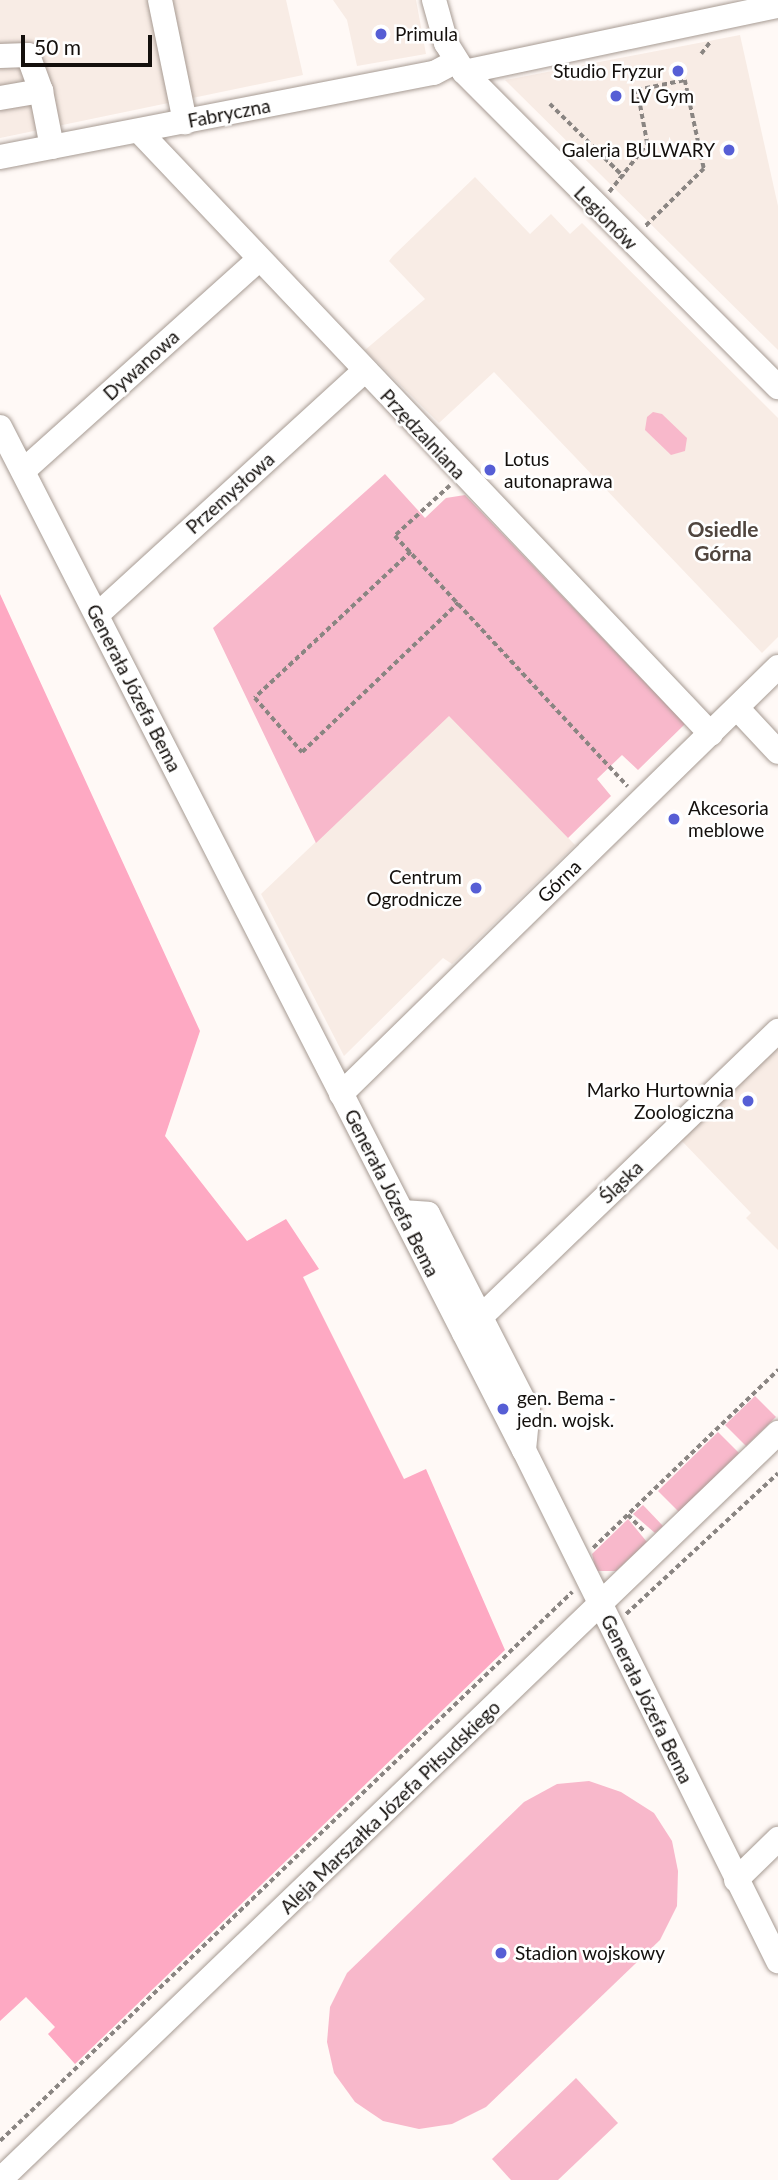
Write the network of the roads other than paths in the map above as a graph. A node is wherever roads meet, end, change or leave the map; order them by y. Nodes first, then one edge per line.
1 (160, 0) edge
2 (434, 0) edge
3 (778, 6) edge
4 (0, 56) edge
5 (459, 67) junction
6 (41, 91) junction
7 (0, 98) edge
8 (185, 122) junction
9 (139, 131) junction
10 (52, 147) junction
11 (0, 157) edge
12 (258, 260) junction
13 (364, 371) junction
14 (778, 387) edge
15 (0, 427) edge
16 (23, 471) junction
17 (97, 615) junction
18 (778, 667) edge
19 (737, 708) junction
20 (710, 734) junction
21 (778, 752) edge
22 (778, 1031) edge
23 (341, 1094) junction
24 (472, 1325) junction
25 (778, 1433) edge
26 (600, 1604) junction
27 (778, 1839) edge
28 (736, 1880) junction
29 (778, 1961) edge
30 (0, 2180) edge

1 - 8 street
2 - 5 street, Legionów
3 - 5 street, Fabryczna
4 - 6 street
5 - 8 street, Fabryczna
5 - 14 street, Legionów
6 - 7 street
6 - 10 street
8 - 9 street, Fabryczna
9 - 10 street, Fabryczna
9 - 12 street, Przędzalniana
10 - 11 street, Fabryczna
12 - 13 street, Przędzalniana
12 - 16 street, Dywanowa
13 - 17 street, Przemysłowa
13 - 20 street, Przędzalniana
15 - 16 street, Generała Józefa Bema
16 - 17 street, Generała Józefa Bema
17 - 23 street, Generała Józefa Bema
18 - 19 street, Górna
19 - 20 street, Górna
19 - 21 street
20 - 23 street, Górna
22 - 24 street, Śląska
23 - 24 street, Generała Józefa Bema
24 - 26 street, Generała Józefa Bema
25 - 26 street, Aleja Marszałka Józefa Piłsudskiego
26 - 28 street, Generała Józefa Bema
26 - 30 street, Aleja Marszałka Józefa Piłsudskiego
27 - 28 street
28 - 29 street, Generała Józefa Bema

